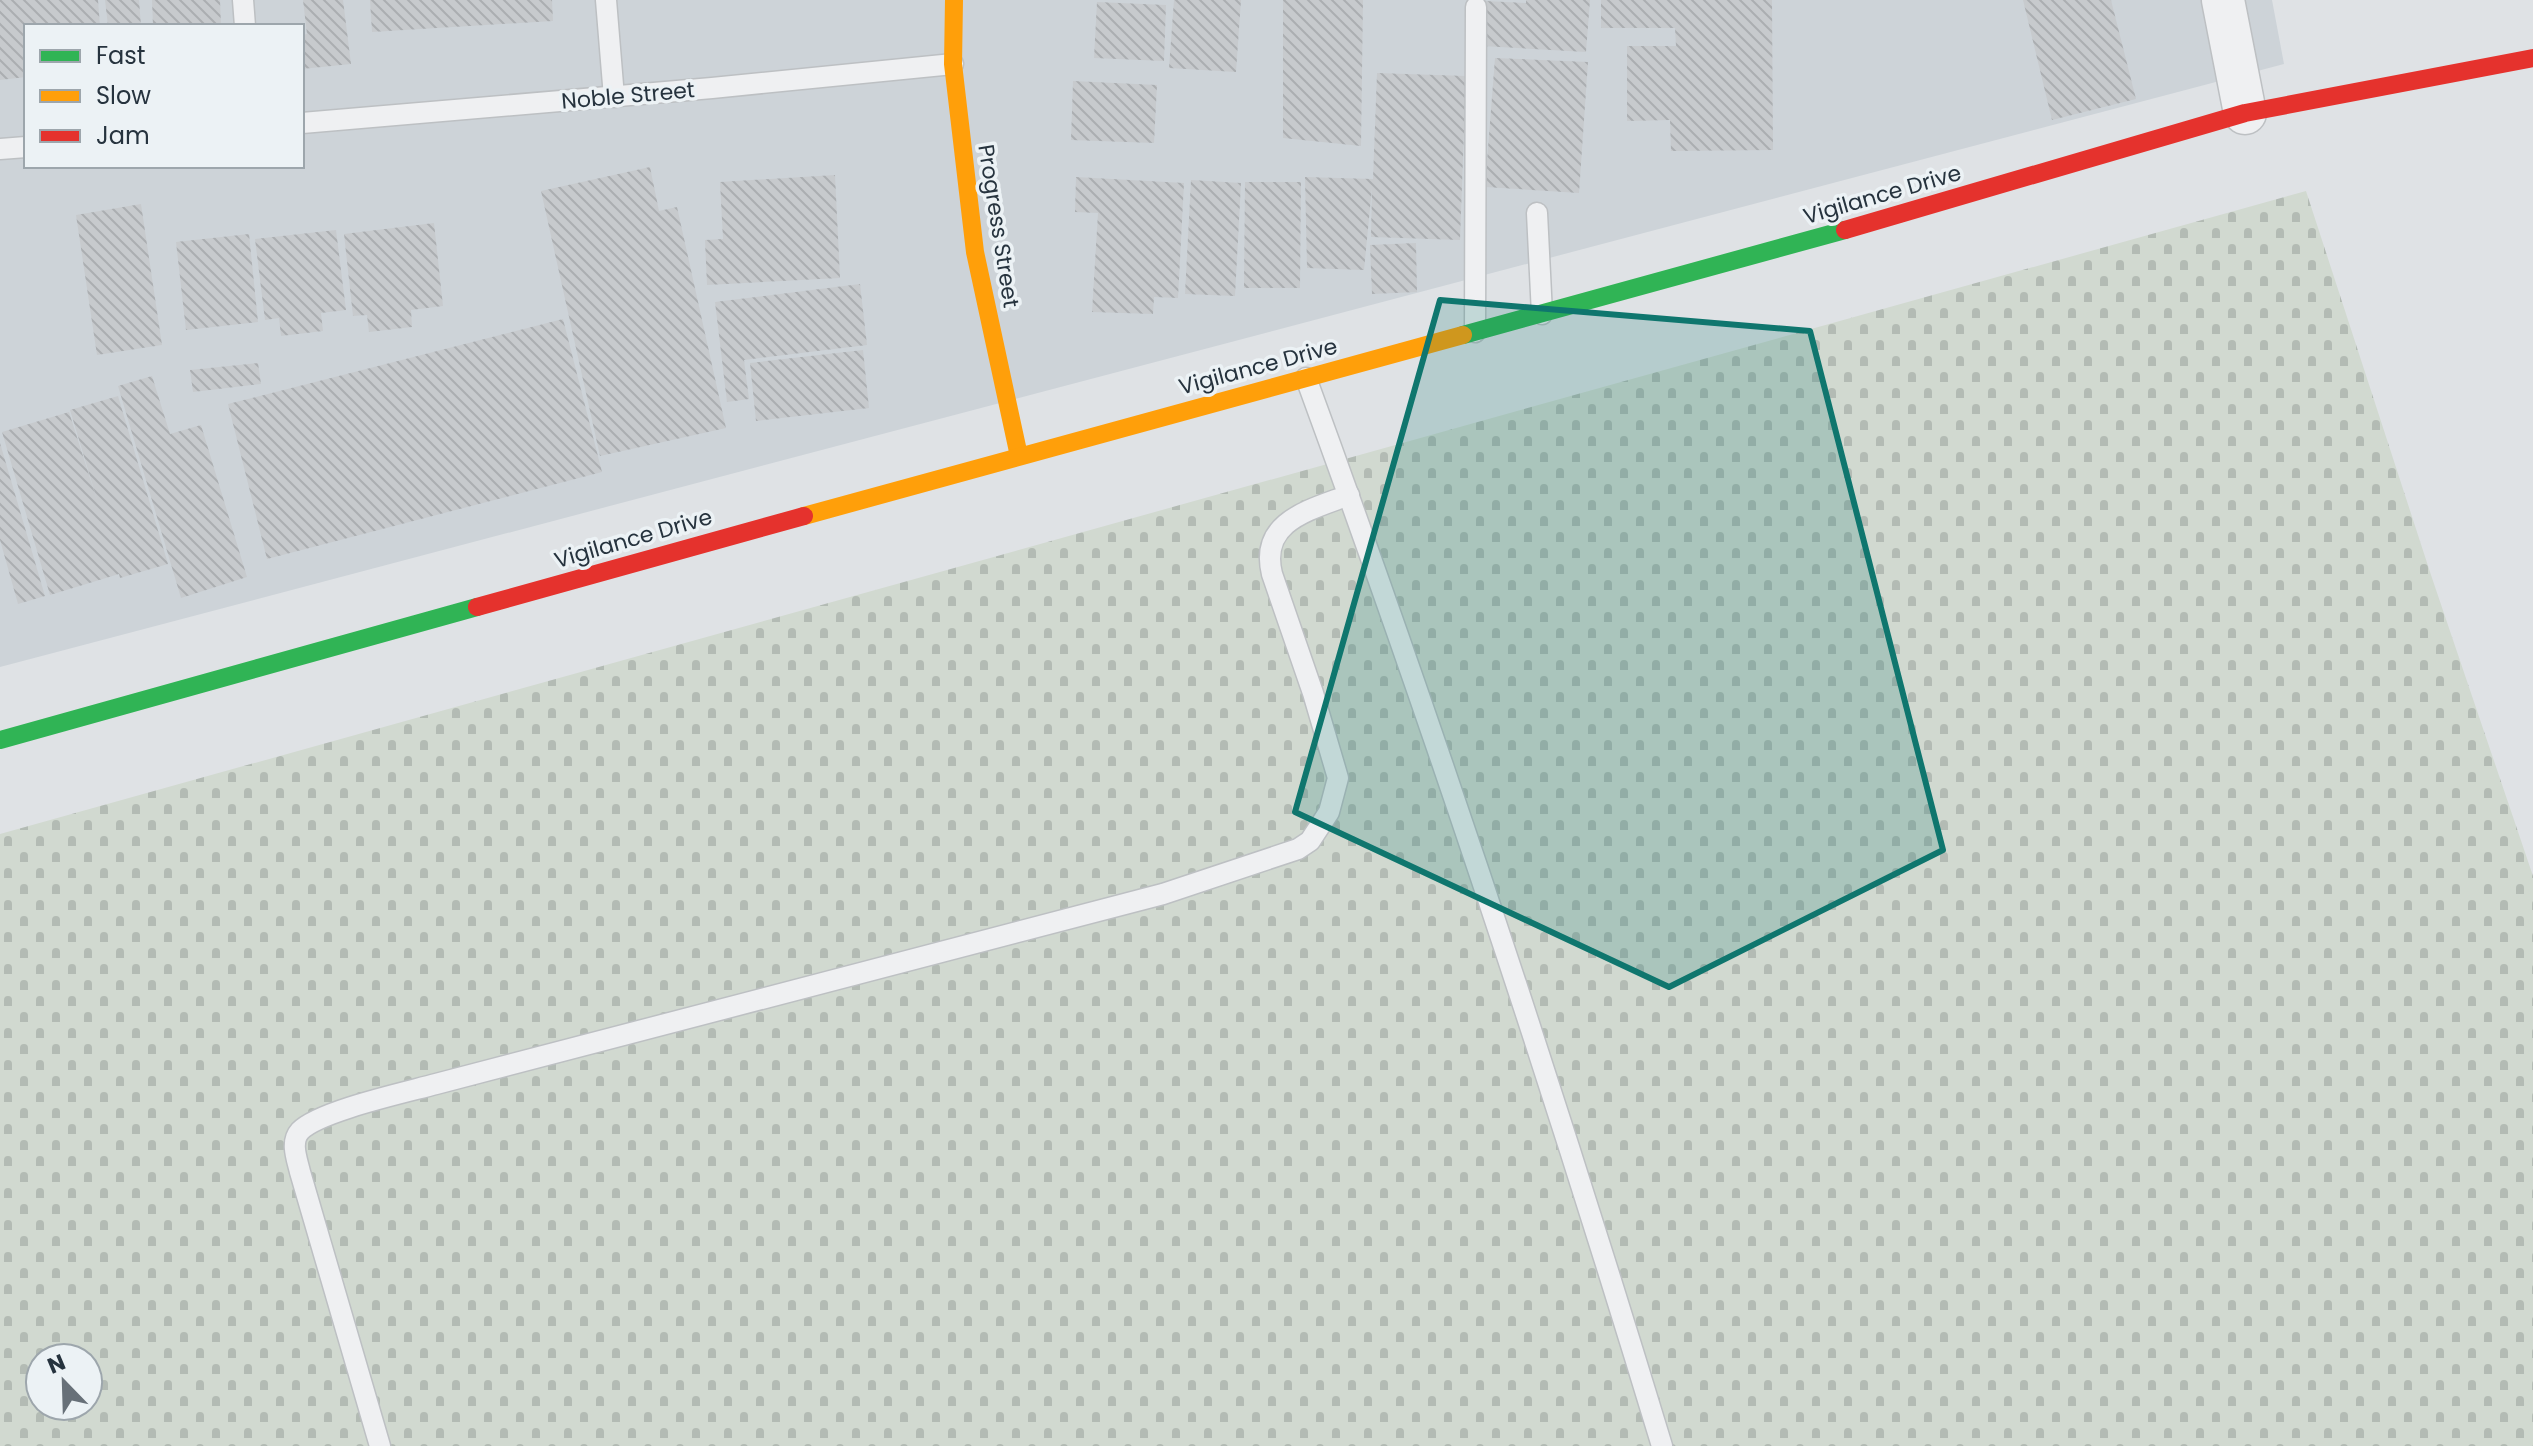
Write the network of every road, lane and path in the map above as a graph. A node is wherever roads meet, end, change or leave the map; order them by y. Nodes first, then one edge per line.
1 (243, 0) edge
2 (606, 0) edge
3 (954, 0) edge
4 (2223, 0) edge
5 (1476, 7) dead end
6 (245, 24) edge
7 (2533, 58) edge
8 (953, 64) junction
9 (614, 97) junction
10 (2245, 113) junction
11 (304, 123) edge
12 (24, 147) edge
13 (0, 149) edge
14 (1537, 213) dead end
15 (1542, 314) junction
16 (1475, 332) junction
17 (1306, 378) junction
18 (1019, 456) junction
19 (1349, 495) junction
20 (0, 740) edge
21 (380, 1446) edge
22 (1662, 1446) edge

1 - 6 lane
2 - 9 lane
3 - 8 street, Progress Street
4 - 10 street
5 - 16 lane
7 - 10 street, Vigilance Drive
8 - 9 lane, Noble Street
8 - 18 street, Progress Street
9 - 11 lane, Noble Street
10 - 15 street, Vigilance Drive
12 - 13 lane
14 - 15 lane
15 - 16 street, Vigilance Drive
16 - 17 street, Vigilance Drive
17 - 18 street, Vigilance Drive
17 - 19 lane
18 - 20 street, Vigilance Drive
19 - 21 lane
19 - 22 lane

